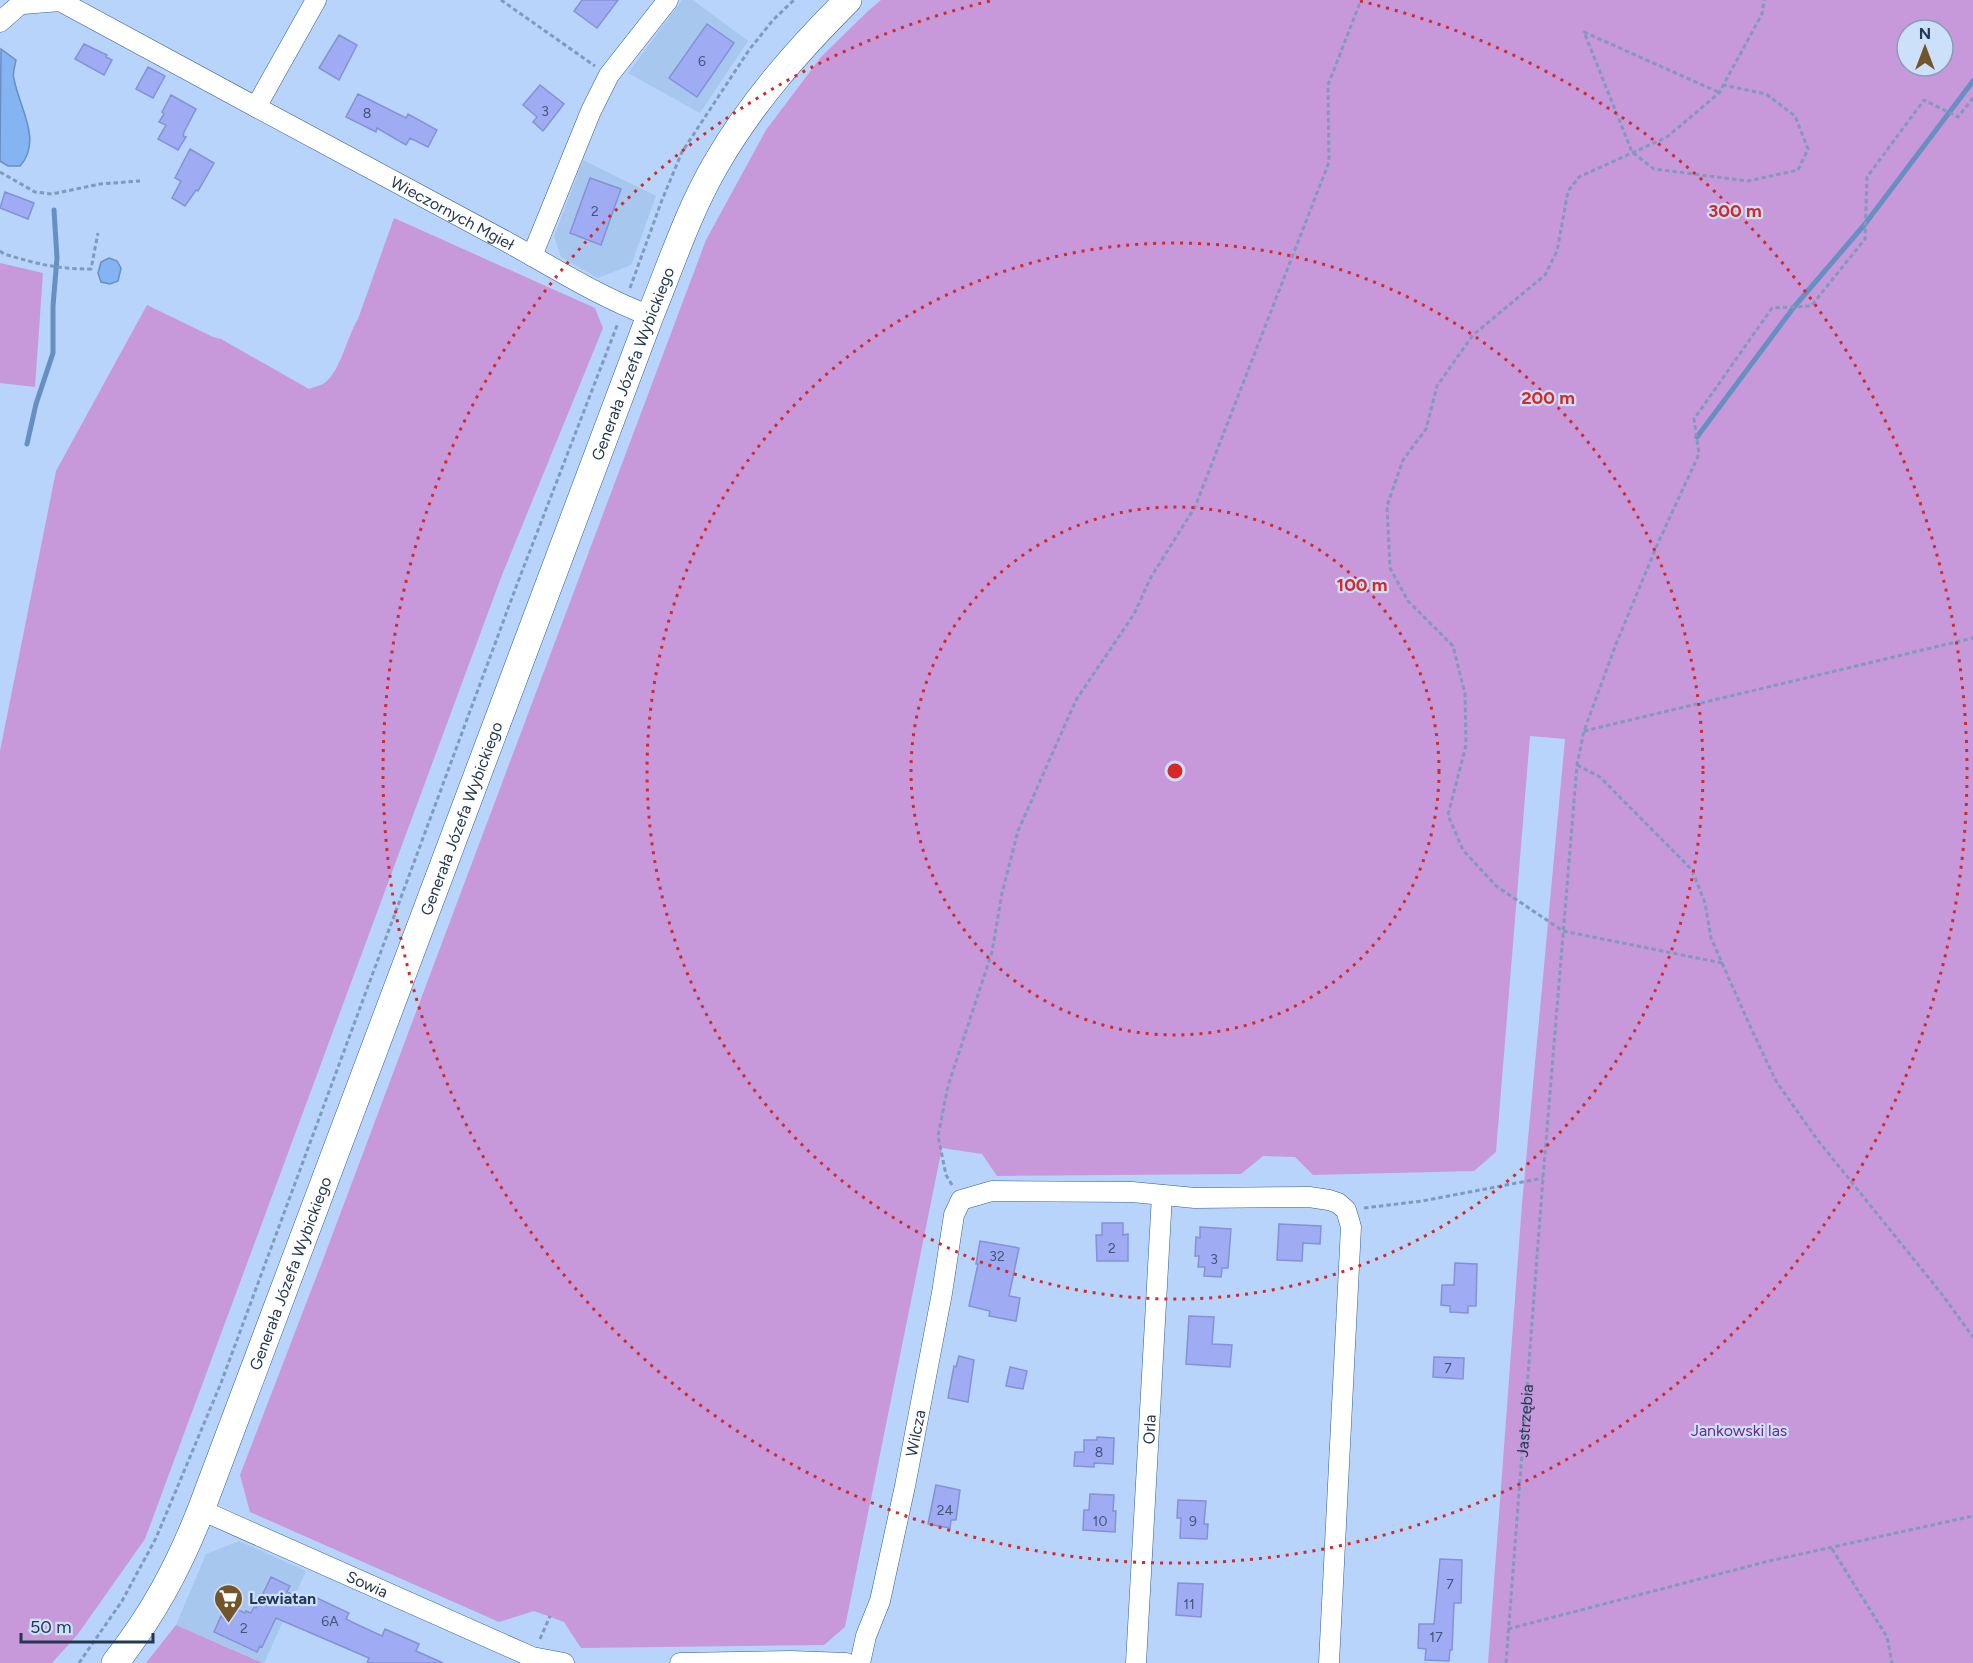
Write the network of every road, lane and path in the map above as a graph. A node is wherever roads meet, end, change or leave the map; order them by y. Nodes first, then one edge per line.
1 (316, 0) edge
2 (501, 0) edge
3 (668, 0) edge
4 (794, 0) edge
5 (848, 0) edge
6 (1361, 0) edge
7 (1764, 0) edge
8 (0, 22) edge
9 (609, 75) junction
10 (1723, 84) junction
11 (1719, 93) junction
12 (1973, 98) edge
13 (256, 106) junction
14 (1632, 152) junction
15 (0, 172) edge
16 (140, 181) dead end
17 (98, 234) dead end
18 (0, 251) edge
19 (532, 256) junction
20 (624, 306) junction
21 (650, 316) junction
22 (1973, 638) edge
23 (1584, 731) junction
24 (1577, 765) junction
25 (1563, 931) junction
26 (1722, 963) junction
27 (1543, 1178) junction
28 (1162, 1196) junction
29 (961, 1200) junction
30 (1346, 1210) junction
31 (1973, 1337) edge
32 (201, 1510) junction
33 (1973, 1516) edge
34 (1832, 1548) junction
35 (550, 1616) dead end
36 (1508, 1629) junction
37 (531, 1660) edge
38 (791, 1662) edge
39 (79, 1663) edge
40 (115, 1663) edge
41 (564, 1663) edge
42 (680, 1663) edge
43 (715, 1663) edge
44 (846, 1663) edge
45 (860, 1663) edge
46 (1136, 1663) edge
47 (1329, 1663) edge
48 (1506, 1663) edge
49 (1892, 1663) edge

1 - 13 street
2 - 9 path
3 - 9 street
4 - 20 path
5 - 21 main road, Generała Józefa Wybickiego
6 - 29 path
7 - 10 path
8 - 13 street, Wieczornych Mgieł
9 - 19 street
10 - 11 path
10 - 14 path
11 - 14 path
11 - 14 path
12 - 23 path, Jastrzębia
13 - 19 street, Wieczornych Mgieł
14 - 25 path
15 - 16 path
17 - 18 path
19 - 20 street, Wieczornych Mgieł
20 - 21 street, Wieczornych Mgieł
20 - 39 path
21 - 32 main road, Generała Józefa Wybickiego
22 - 23 path
23 - 24 path, Jastrzębia
24 - 25 path, Jastrzębia
24 - 26 path
25 - 26 path
25 - 27 path, Jastrzębia
26 - 31 path
27 - 30 path
27 - 36 path, Jastrzębia
28 - 29 street
28 - 30 street
28 - 46 street, Orla
29 - 45 street, Wilcza
30 - 47 street
32 - 37 street, Sowia
32 - 40 main road, Generała Józefa Wybickiego
33 - 34 path
34 - 36 path
34 - 49 path
35 - 37 path
36 - 48 path, Jastrzębia
37 - 41 street
38 - 43 street
38 - 44 street
42 - 43 street

